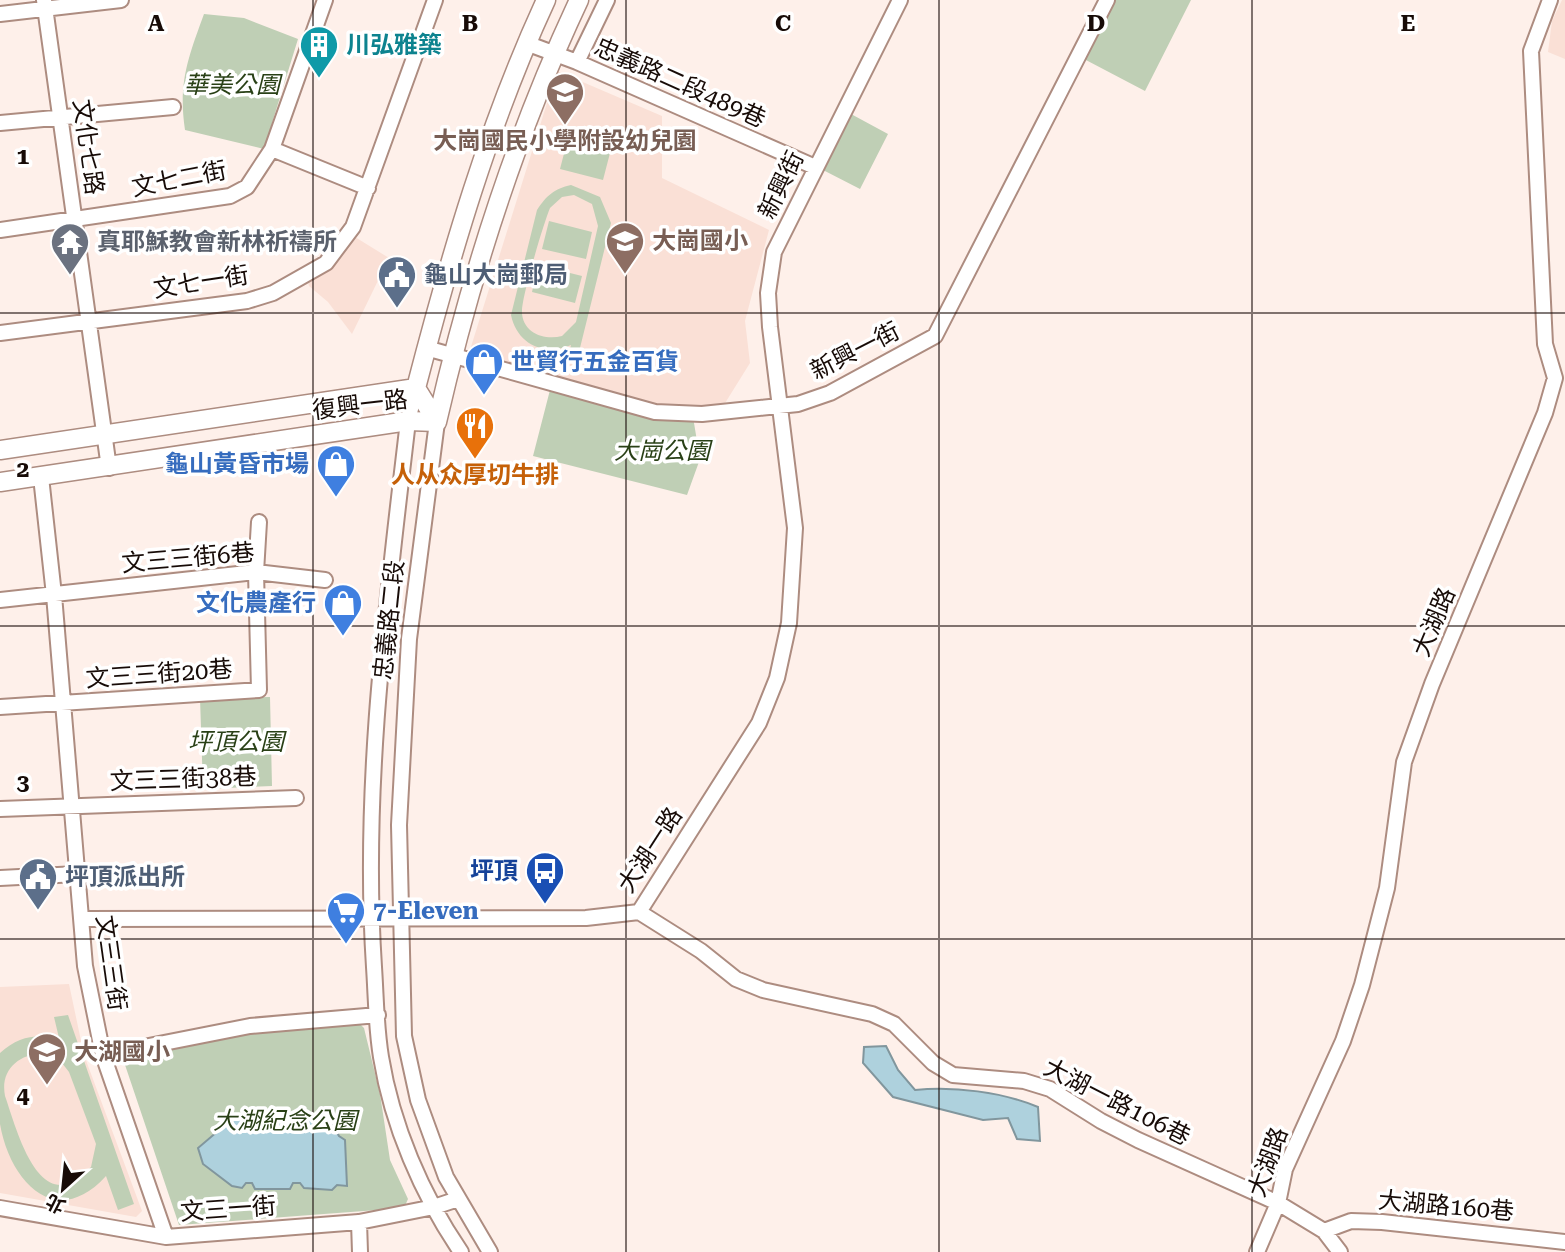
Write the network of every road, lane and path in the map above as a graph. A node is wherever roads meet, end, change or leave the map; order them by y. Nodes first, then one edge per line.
1 (121, 0) edge
2 (324, 0) edge
3 (435, 0) edge
4 (546, 0) edge
5 (579, 0) edge
6 (607, 0) edge
7 (900, 0) edge
8 (1106, 0) edge
9 (1550, 0) edge
10 (45, 4) edge
11 (0, 14) edge
12 (526, 43) junction
13 (554, 53) junction
14 (577, 62) junction
15 (173, 107) dead end
16 (61, 117) junction
17 (0, 123) edge
18 (272, 149) junction
19 (815, 167) junction
20 (368, 188) junction
21 (75, 220) junction
22 (0, 230) edge
23 (88, 321) junction
24 (0, 333) edge
25 (426, 348) junction
26 (453, 355) junction
27 (1560, 377) edge
28 (416, 388) junction
29 (780, 406) junction
30 (408, 421) junction
31 (437, 422) junction
32 (104, 434) junction
33 (0, 450) edge
34 (108, 468) junction
35 (41, 477) junction
36 (0, 482) edge
37 (259, 522) dead end
38 (256, 572) junction
39 (325, 580) dead end
40 (54, 595) junction
41 (0, 600) edge
42 (63, 703) junction
43 (0, 708) edge
44 (296, 799) dead end
45 (71, 805) junction
46 (0, 809) edge
47 (77, 874) junction
48 (0, 878) edge
49 (639, 912) junction
50 (371, 916) junction
51 (401, 917) junction
52 (81, 919) junction
53 (378, 1015) junction
54 (103, 1055) junction
55 (458, 1199) junction
56 (1278, 1203) junction
57 (434, 1207) junction
58 (0, 1209) edge
59 (359, 1222) junction
60 (1324, 1231) junction
61 (166, 1237) junction
62 (1565, 1242) edge
63 (360, 1252) edge
64 (461, 1252) edge
65 (490, 1252) edge
66 (1257, 1252) edge
67 (1340, 1252) edge

1 - 10 street
2 - 18 street, 文七二街
3 - 20 street, 文七一街
4 - 12 main road, 忠義路二段
5 - 13 main road, 忠義路二段
6 - 14 street
7 - 19 street, 新興街
8 - 29 street, 新興一街
9 - 27 street, 大湖路
10 - 11 street
10 - 16 street, 文化七路
12 - 13 street, 忠義路二段489巷
12 - 25 main road, 忠義路二段
13 - 14 street, 忠義路二段489巷
13 - 26 main road, 忠義路二段
14 - 19 street, 忠義路二段489巷
15 - 16 street
16 - 17 street
16 - 21 street, 文化七路
18 - 20 street
18 - 21 street, 文七二街
19 - 29 street, 新興街
20 - 23 street, 文七一街
21 - 22 street, 文七二街
21 - 23 street, 文化七路
23 - 24 street, 文七一街
23 - 32 street, 文化七路
25 - 26 street, 新興一街
25 - 28 main road, 忠義路二段
26 - 29 street, 新興一街
26 - 31 main road, 忠義路二段
27 - 56 street, 大湖路
28 - 30 street, 忠義路二段
28 - 31 main road, 復興一路
28 - 32 main road, 復興一路
29 - 49 street, 大湖一路
30 - 31 main road, 復興一路
30 - 34 main road, 復興一路
30 - 50 street, 忠義路二段
31 - 51 street, 忠義路二段
32 - 33 main road, 復興一路
32 - 34 street, 文化七路
34 - 35 main road, 復興一路
35 - 36 main road, 復興一路
35 - 40 street, 文三三街
37 - 38 street
38 - 39 street, 文三三街6巷
38 - 40 street, 文三三街6巷
38 - 42 street, 文三三街20巷
40 - 41 street, 文三三街6巷
40 - 42 street, 文三三街
42 - 43 street, 文三三街20巷
42 - 45 street, 文三三街
44 - 45 street, 文三三街38巷
45 - 46 street, 文三三街38巷
45 - 47 street, 文三三街
47 - 48 street
47 - 52 street, 文三三街
49 - 51 street, 大湖一路
49 - 56 street, 大湖一路106巷
50 - 51 street, 大湖一路
50 - 52 street, 大湖一路
50 - 53 street, 忠義路二段
51 - 55 street, 忠義路二段
52 - 54 street, 文三三街
53 - 54 street
53 - 57 street, 忠義路二段
54 - 61 street, 文三三街
55 - 57 street, 文三一街
55 - 65 street, 忠義路二段
56 - 60 street, 大湖一路106巷
56 - 66 street, 大湖路
57 - 59 street, 文三一街
57 - 64 street, 忠義路二段
58 - 61 street, 文三一街
59 - 61 street, 文三一街
59 - 63 street
60 - 62 street, 大湖路160巷
60 - 67 street

